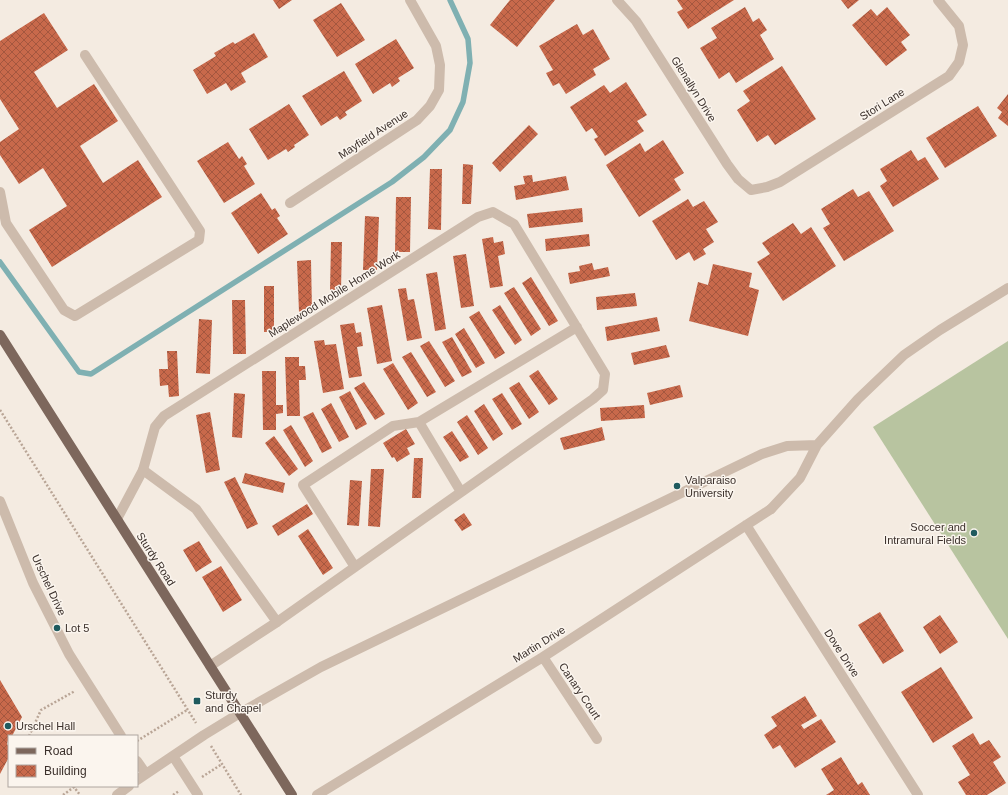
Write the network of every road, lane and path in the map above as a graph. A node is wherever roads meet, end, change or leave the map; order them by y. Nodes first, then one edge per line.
1 (410, 0) edge
2 (617, 0) edge
3 (938, 0) edge
4 (85, 55) dead end
5 (751, 190) joint
6 (0, 192) edge
7 (290, 203) dead end
8 (1008, 288) edge
9 (577, 327) junction
10 (0, 335) edge
11 (0, 410) edge
12 (419, 422) junction
13 (817, 445) junction
14 (143, 470) junction
15 (461, 492) junction
16 (0, 501) edge
17 (117, 520) junction
18 (746, 525) junction
19 (355, 567) junction
20 (277, 622) junction
21 (543, 657) junction
22 (210, 666) junction
23 (87, 683) junction
24 (240, 713) junction
25 (29, 735) edge
26 (120, 735) edge
27 (597, 739) dead end
28 (138, 740) edge
29 (173, 756) junction
30 (138, 762) edge
31 (146, 774) junction
32 (199, 778) dead end
33 (138, 779) edge
34 (74, 787) edge
35 (128, 787) edge
36 (178, 791) dead end
37 (63, 795) edge
38 (117, 795) edge
39 (172, 795) edge
40 (198, 795) edge
41 (241, 795) edge
42 (292, 795) edge
43 (317, 795) edge
44 (918, 795) edge

1 - 7 street, Mayfield Avenue
2 - 5 street, Glenallyn Drive
3 - 5 street, Stori Lane
4 - 6 street
8 - 13 street, Martin Drive
9 - 12 street
9 - 14 street, Maplewood Mobile Home Work
9 - 15 street, Maplewood Mobile Home Work
10 - 17 main road, Sturdy Road
11 - 28 path
12 - 15 street
12 - 19 street
13 - 18 street, Martin Drive
13 - 24 street
14 - 17 street, Maplewood Mobile Home Work
14 - 20 street
15 - 19 street, Maplewood Mobile Home Work
16 - 23 street, Urschel Drive
17 - 22 main road, Sturdy Road
18 - 21 street, Martin Drive
18 - 44 street, Dove Drive
19 - 20 street, Maplewood Mobile Home Work
20 - 22 street, Maplewood Mobile Home Work
21 - 27 street, Canary Court
21 - 43 street, Martin Drive
22 - 24 main road, Sturdy Road
23 - 25 path
23 - 26 street, Urschel Drive
24 - 29 street
24 - 42 main road, Sturdy Road
29 - 31 street
29 - 40 street
30 - 31 street
31 - 33 street
32 - 41 path
34 - 37 path
35 - 38 street
36 - 39 path

